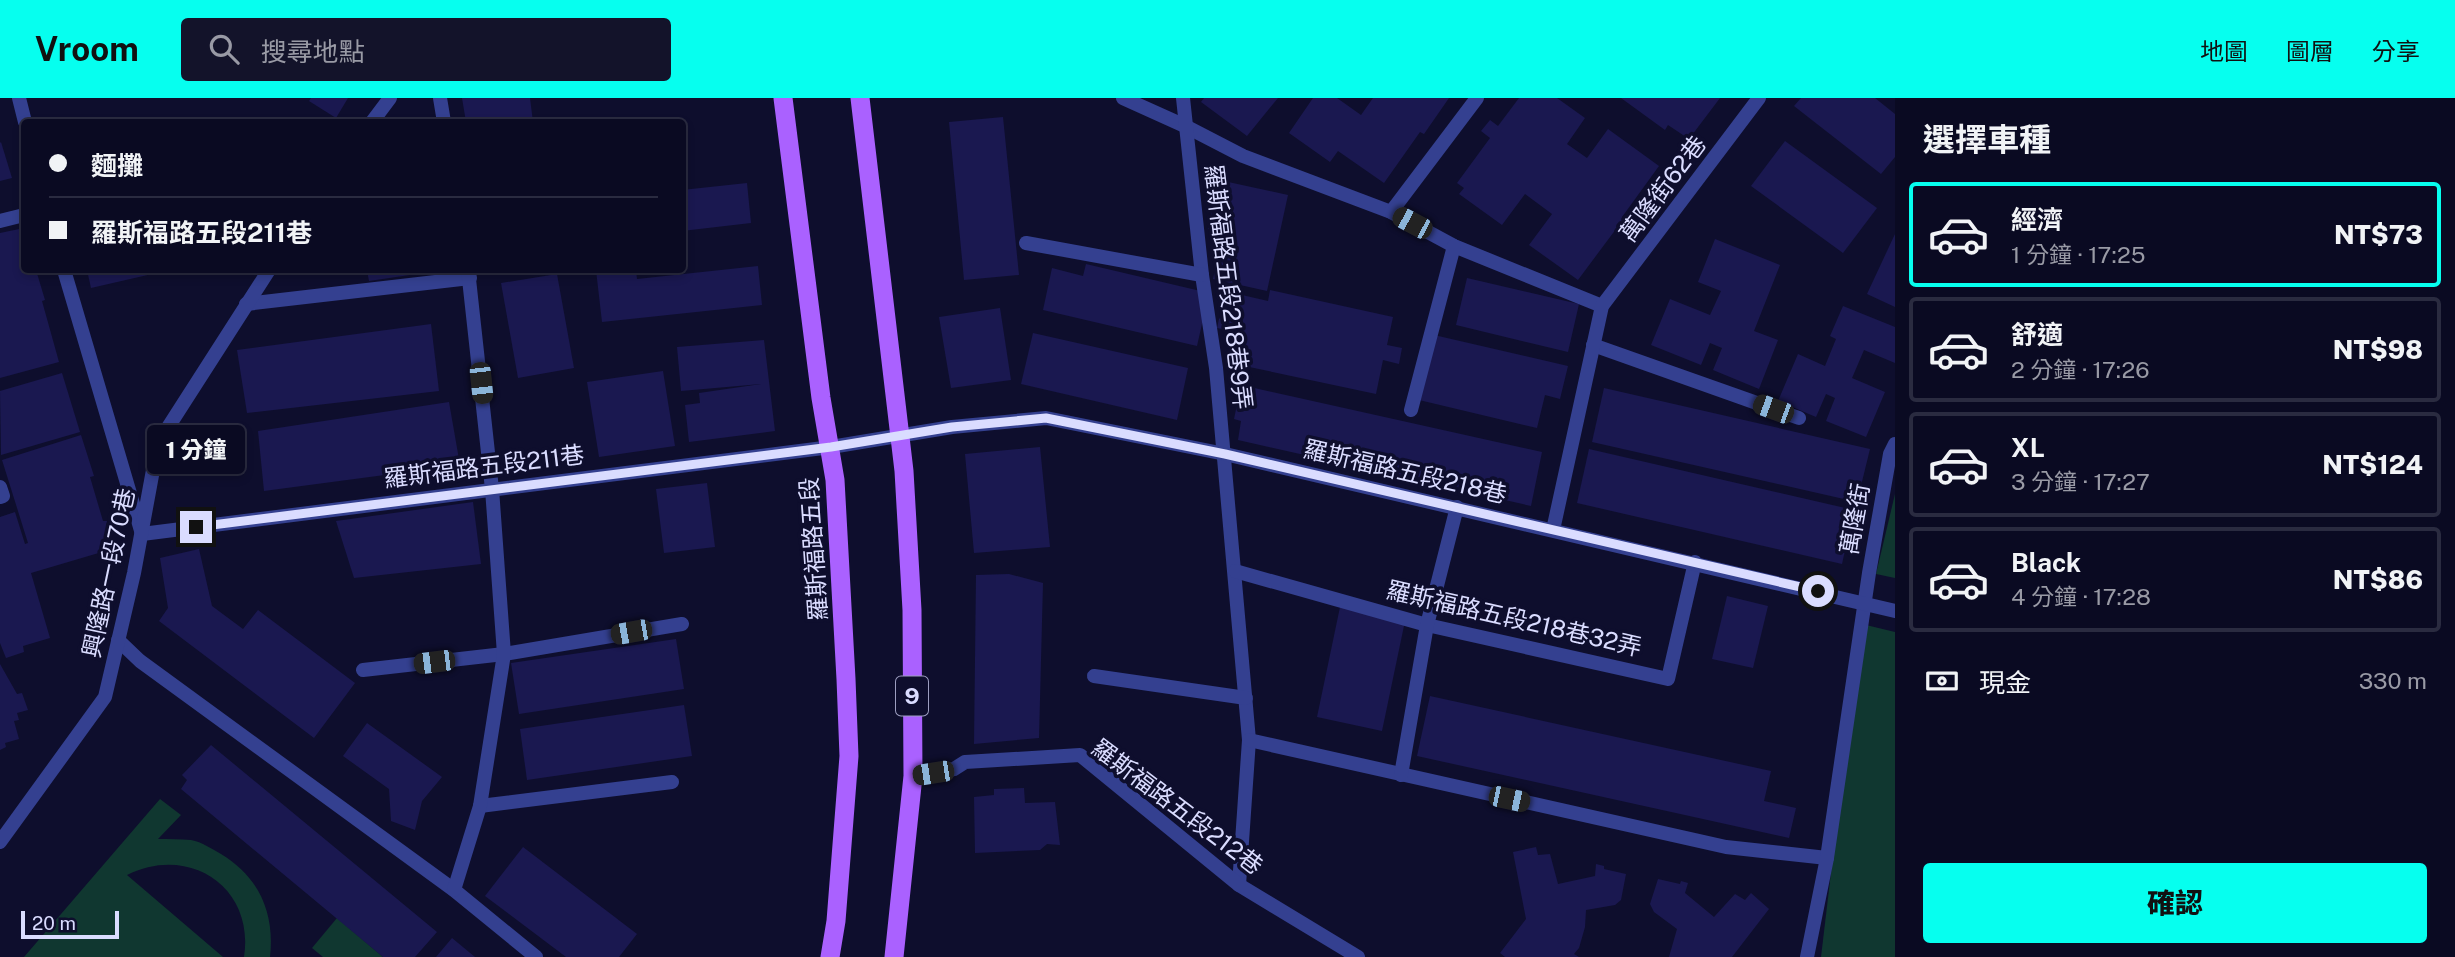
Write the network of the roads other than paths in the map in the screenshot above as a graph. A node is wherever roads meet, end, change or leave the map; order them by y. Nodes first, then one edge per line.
1 (19, 98) edge
2 (390, 98) edge
3 (440, 98) edge
4 (783, 98) edge
5 (860, 98) edge
6 (1124, 98) edge
7 (1183, 98) edge
8 (1478, 98) edge
9 (1759, 98) edge
10 (24, 119) edge
11 (374, 119) edge
12 (444, 119) edge
13 (1185, 126) junction
14 (1391, 212) junction
15 (21, 216) edge
16 (0, 220) edge
17 (1026, 243) dead end
18 (1454, 246) junction
19 (66, 273) edge
20 (267, 273) edge
21 (469, 274) edge
22 (1202, 275) junction
23 (246, 304) junction
24 (1602, 306) junction
25 (1593, 345) junction
26 (1411, 410) dead end
27 (1799, 418) dead end
28 (900, 435) junction
29 (1895, 444) edge
30 (831, 447) junction
31 (1225, 454) junction
32 (0, 487) edge
33 (492, 489) junction
34 (0, 497) edge
35 (1457, 507) junction
36 (1553, 530) junction
37 (142, 534) junction
38 (1695, 562) junction
39 (1235, 572) junction
40 (1866, 602) junction
41 (1895, 611) edge
42 (682, 624) dead end
43 (1427, 625) junction
44 (118, 640) junction
45 (504, 654) junction
46 (363, 670) dead end
47 (1094, 676) dead end
48 (1246, 698) junction
49 (1249, 740) junction
50 (1401, 775) junction
51 (913, 776) junction
52 (672, 782) dead end
53 (480, 806) junction
54 (0, 842) edge
55 (1826, 858) junction
56 (1239, 885) junction
57 (454, 890) junction
58 (536, 957) edge
59 (830, 957) edge
60 (894, 957) edge
61 (1358, 957) edge
62 (1807, 957) edge

1 - 10 street
2 - 11 street
3 - 12 street
4 - 30 main road, 羅斯福路五段
5 - 28 main road, 9
6 - 13 street
7 - 13 street, 羅斯福路五段218巷9弄
8 - 14 street
9 - 24 street, 萬隆街62巷
13 - 14 street
13 - 22 street, 羅斯福路五段218巷9弄
14 - 18 street
15 - 16 street
17 - 22 street
18 - 24 street
18 - 26 street
19 - 37 street
20 - 23 street, 興隆路一段70巷
21 - 23 street
21 - 33 street
22 - 31 street, 羅斯福路五段218巷9弄
23 - 37 street, 興隆路一段70巷
24 - 25 street
25 - 27 street
25 - 36 street
28 - 30 street, 羅斯福路五段211巷
28 - 31 street, 羅斯福路五段218巷
28 - 51 main road, 9
29 - 40 street, 萬隆街
30 - 33 street, 羅斯福路五段211巷
30 - 59 main road, 羅斯福路五段
31 - 35 street, 羅斯福路五段218巷
31 - 39 street, 羅斯福路五段218巷9弄
32 - 34 street
33 - 37 street, 羅斯福路五段211巷
33 - 45 street
35 - 36 street, 羅斯福路五段218巷
35 - 43 street
36 - 38 street, 羅斯福路五段218巷
37 - 44 street, 興隆路一段70巷
38 - 40 street, 羅斯福路五段218巷
38 - 43 street, 羅斯福路五段218巷32弄
39 - 43 street, 羅斯福路五段218巷32弄
39 - 48 street, 羅斯福路五段218巷9弄
40 - 41 street, 羅斯福路五段218巷
40 - 55 street, 萬隆街
42 - 45 street
43 - 50 street
44 - 54 street, 興隆路一段70巷
44 - 57 street
45 - 46 street
45 - 53 street
47 - 48 street
48 - 49 street, 羅斯福路五段218巷9弄
49 - 50 street
49 - 56 street, 羅斯福路五段218巷9弄
50 - 55 street
51 - 56 street, 羅斯福路五段212巷
51 - 60 main road, 9
52 - 53 street
53 - 57 street
55 - 62 street, 萬隆街
56 - 61 street, 羅斯福路五段212巷
57 - 58 street

